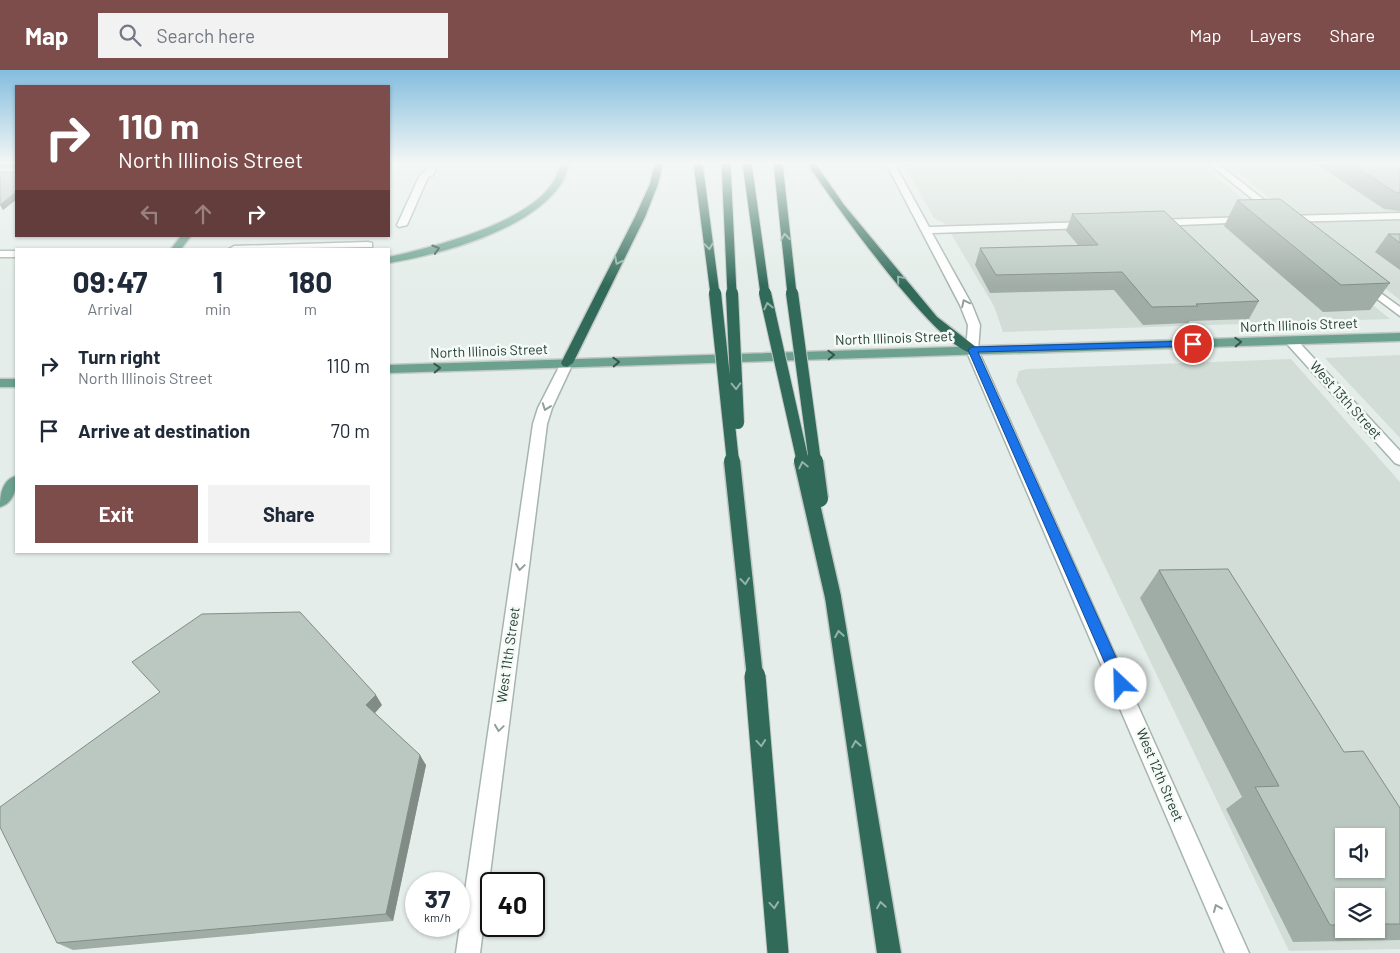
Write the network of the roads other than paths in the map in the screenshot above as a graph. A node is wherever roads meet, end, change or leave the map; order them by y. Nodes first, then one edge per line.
1 (411, 204) edge
2 (533, 204) edge
3 (645, 204) edge
4 (704, 204) edge
5 (729, 204) edge
6 (753, 204) edge
7 (782, 204) edge
8 (838, 204) edge
9 (913, 204) edge
10 (1264, 204) edge
11 (1400, 216) edge
12 (1282, 219) junction
13 (1145, 223) edge
14 (1098, 224) edge
15 (402, 225) dead end
16 (927, 230) junction
17 (1296, 230) edge
18 (185, 237) edge
19 (310, 237) edge
20 (368, 245) dead end
21 (304, 247) junction
22 (177, 248) edge
23 (269, 248) edge
24 (0, 254) edge
25 (15, 254) edge
26 (390, 260) edge
27 (1354, 276) edge
28 (1400, 312) edge
29 (1400, 337) edge
30 (1291, 341) junction
31 (972, 350) junction
32 (567, 363) junction
33 (390, 369) edge
34 (0, 383) edge
35 (15, 383) edge
36 (1400, 460) edge
37 (15, 482) edge
38 (0, 502) edge
39 (742, 550) junction
40 (834, 597) junction
41 (468, 953) edge
42 (778, 953) edge
43 (888, 953) edge
44 (1236, 953) edge

1 - 15 street
26 -> 2 main road
3 -> 32 highway
4 -> 39 highway, bridge
5 -> 39 highway, bridge
40 -> 6 highway, bridge
40 -> 7 highway, bridge
31 -> 8 highway
9 - 16 street, West 12th Street
10 - 12 street
11 - 12 street
12 - 13 street
12 - 17 street
14 - 16 street
31 -> 16 street, West 12th Street
18 - 22 main road
19 - 21 street
20 - 21 street
21 - 23 street
24 - 25 street
27 - 28 street
29 - 30 main road, North Illinois Street
31 -> 30 main road, North Illinois Street
30 - 36 street, West 13th Street
32 -> 31 main road, North Illinois Street
44 -> 31 street, West 12th Street
33 -> 32 main road, North Illinois Street
32 -> 41 street, West 11th Street
34 - 35 main road
37 - 38 main road
39 -> 42 highway, bridge
43 -> 40 highway

